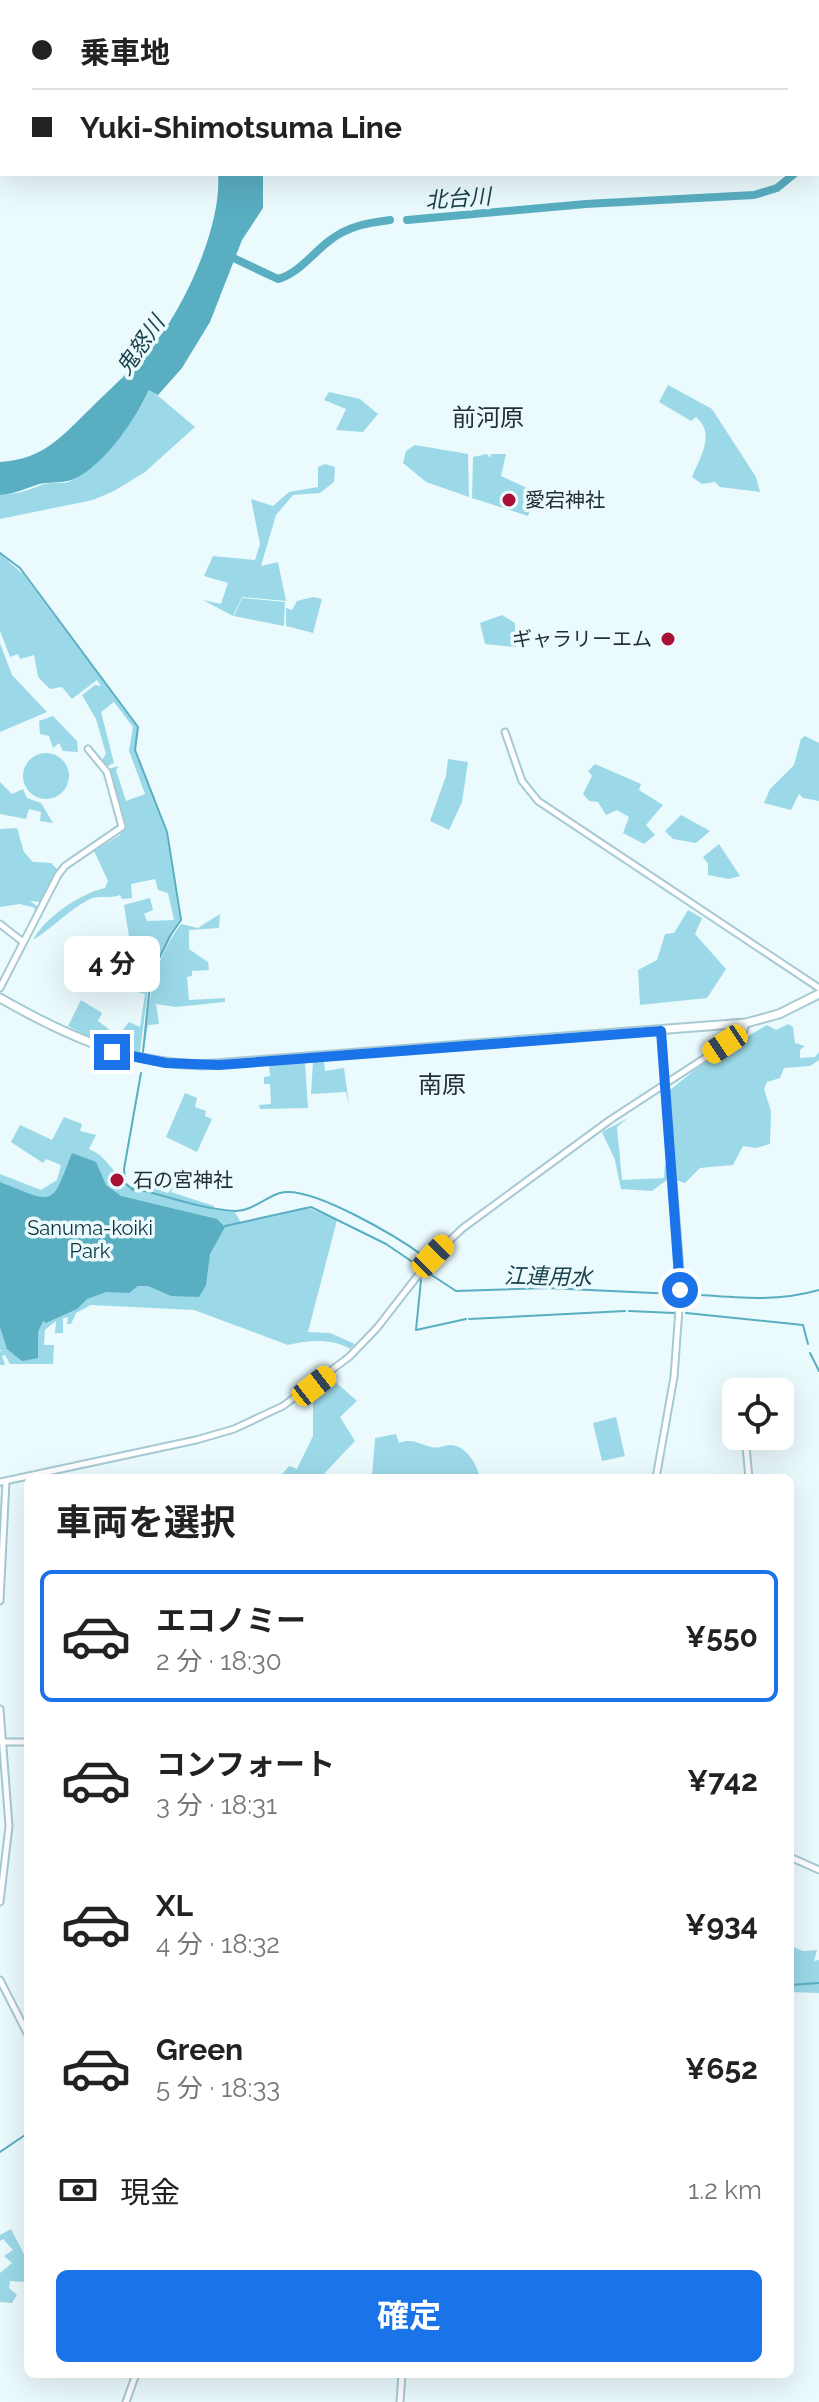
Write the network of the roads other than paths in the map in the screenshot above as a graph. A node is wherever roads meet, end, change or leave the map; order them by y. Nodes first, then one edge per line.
1 (505, 732) dead end
2 (88, 749) dead end
3 (0, 924) edge
4 (23, 942) junction
5 (0, 988) edge
6 (819, 991) edge
7 (0, 998) edge
8 (746, 1023) junction
9 (661, 1031) junction
10 (665, 1084) junction
11 (746, 1450) edge
12 (40, 1474) edge
13 (657, 1474) edge
14 (749, 1474) edge
15 (24, 1477) edge
16 (3, 1482) edge
17 (0, 1601) edge
18 (0, 1709) edge
19 (1, 1742) edge
20 (24, 1742) edge
21 (794, 1859) edge
22 (819, 1870) edge
23 (0, 1902) edge
24 (0, 1980) edge
25 (24, 2027) edge
26 (135, 2378) edge
27 (402, 2378) edge
28 (126, 2402) edge
29 (400, 2402) edge

1 - 6 street
2 - 4 street
3 - 4 street
4 - 5 street
6 - 8 main road
7 - 9 main road
8 - 9 main road
8 - 10 street
9 - 10 street
10 - 12 street
10 - 13 street
11 - 14 street
15 - 16 street
16 - 17 street
18 - 19 street
19 - 20 street
19 - 23 street
21 - 22 street
24 - 25 street
26 - 28 street
27 - 29 street

